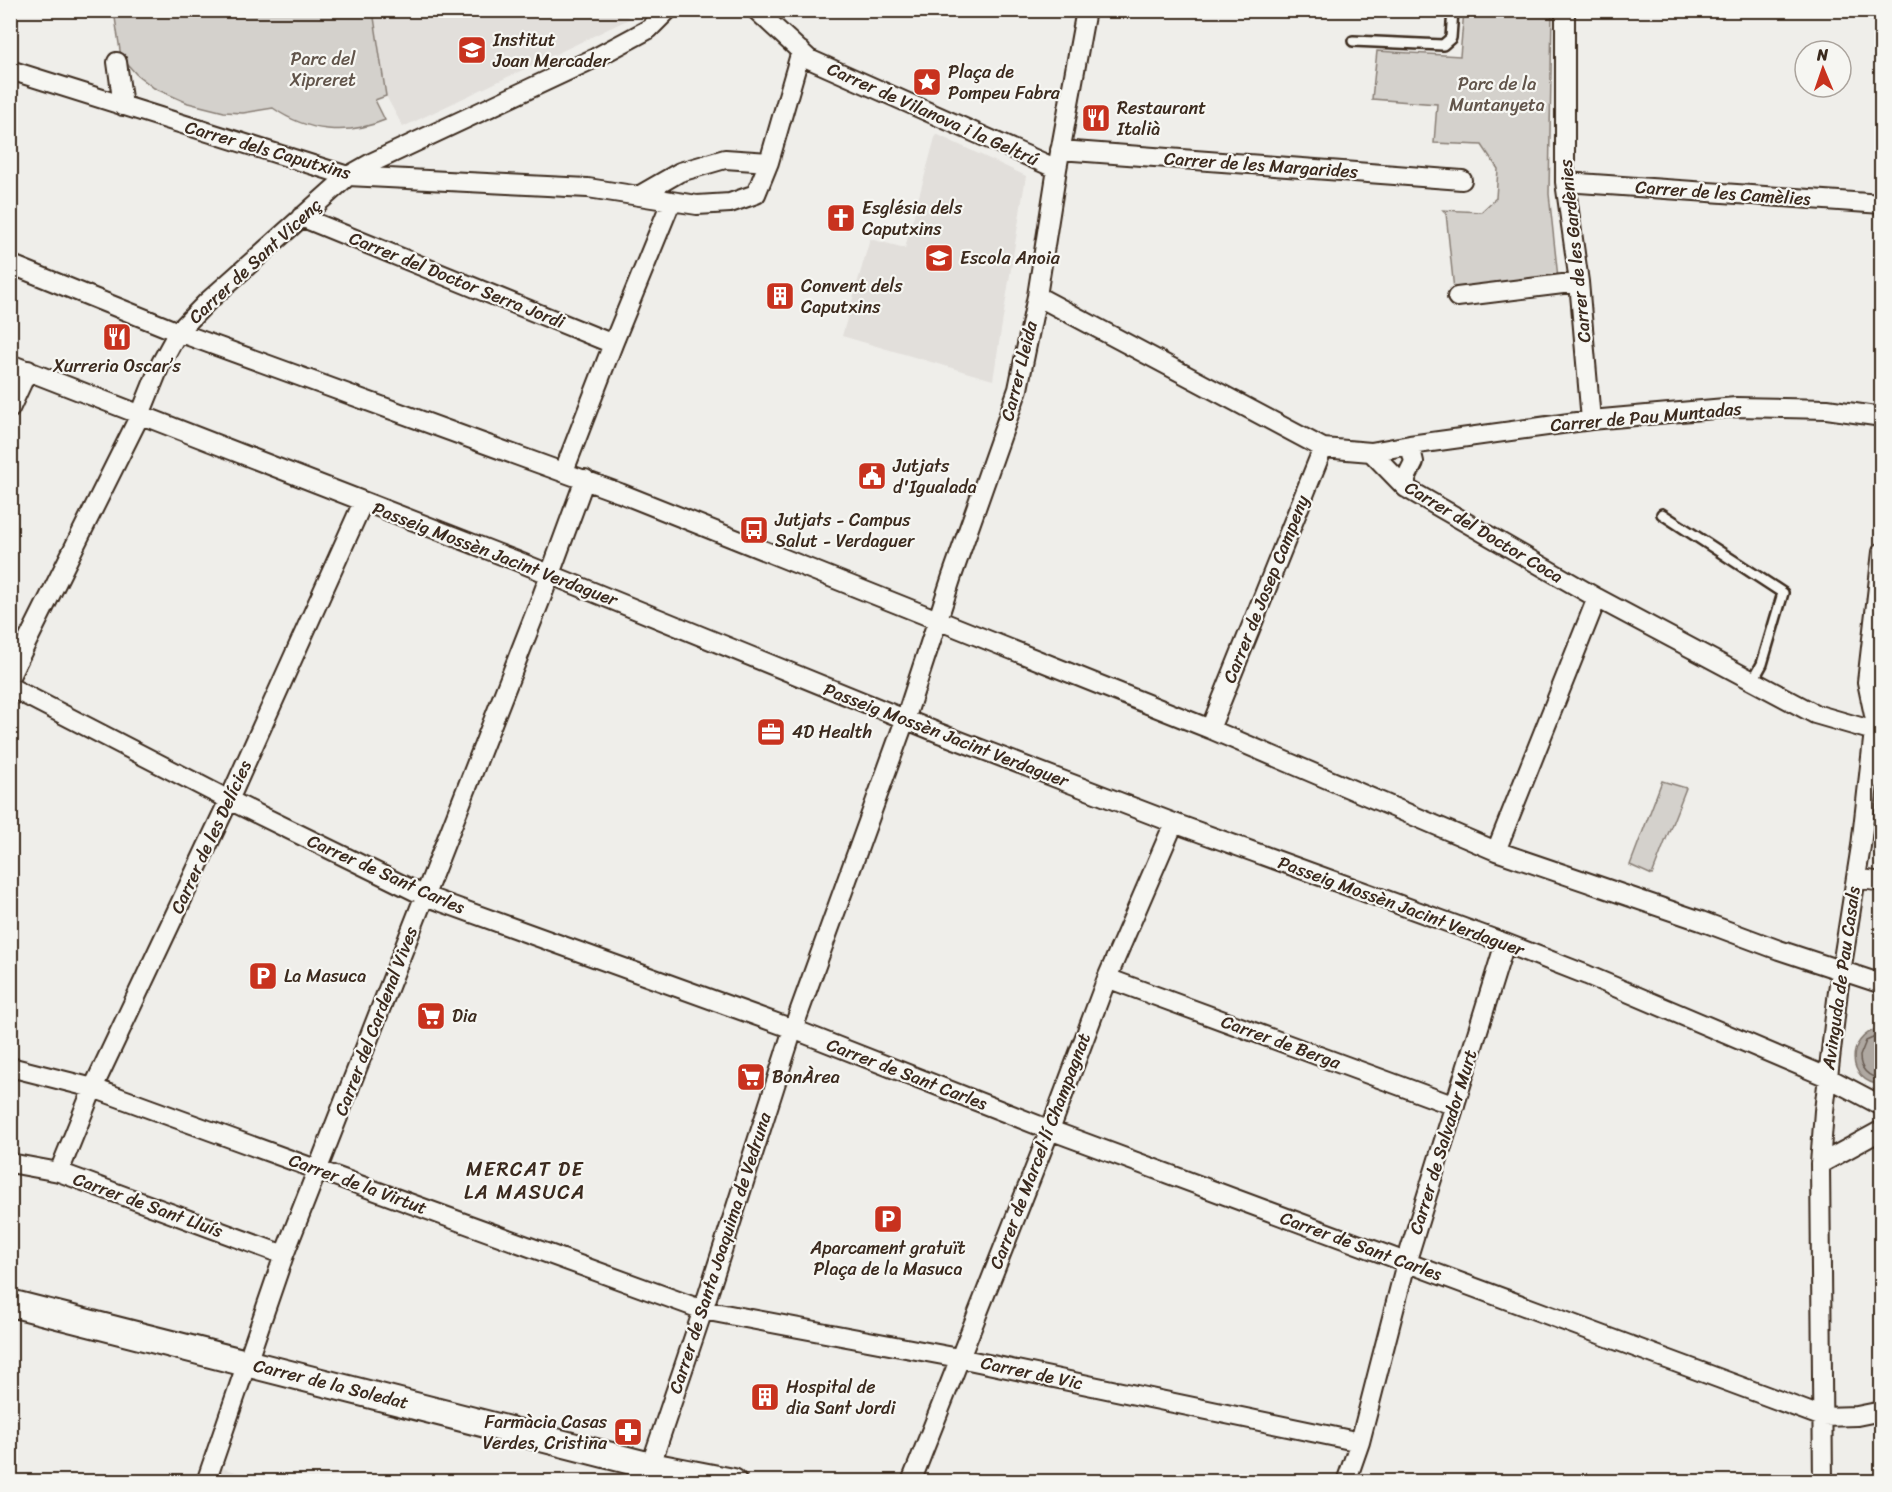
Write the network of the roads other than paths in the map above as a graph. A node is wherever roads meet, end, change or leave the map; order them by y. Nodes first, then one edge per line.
1 (668, 10) edge
2 (756, 10) edge
3 (1086, 10) edge
4 (1454, 10) edge
5 (1565, 10) edge
6 (1353, 41) dead end
7 (801, 51) junction
8 (117, 62) dead end
9 (10, 70) edge
10 (123, 106) junction
11 (1060, 150) junction
12 (770, 162) junction
13 (1057, 169) junction
14 (348, 176) junction
15 (1462, 180) dead end
16 (1565, 182) junction
17 (640, 195) junction
18 (671, 202) junction
19 (1881, 204) edge
20 (301, 217) junction
21 (10, 264) edge
22 (1579, 282) junction
23 (1037, 296) junction
24 (1457, 297) dead end
25 (178, 332) junction
26 (613, 344) junction
27 (10, 364) edge
28 (28, 370) junction
29 (10, 409) edge
30 (140, 416) junction
31 (1881, 417) edge
32 (1591, 420) junction
33 (1410, 445) junction
34 (1323, 448) junction
35 (1371, 452) junction
36 (564, 471) junction
37 (585, 479) junction
38 (1406, 488) junction
39 (363, 502) junction
40 (1662, 514) dead end
41 (1881, 552) edge
42 (550, 575) junction
43 (1597, 598) junction
44 (938, 620) junction
45 (10, 676) edge
46 (1753, 680) junction
47 (10, 687) edge
48 (1881, 701) edge
49 (904, 720) junction
50 (1875, 726) junction
51 (1210, 729) junction
52 (229, 800) junction
53 (1174, 823) junction
54 (1496, 851) junction
55 (1856, 878) junction
56 (1881, 882) edge
57 (425, 896) junction
58 (1505, 943) junction
59 (1841, 971) junction
60 (1107, 978) junction
61 (1881, 984) edge
62 (793, 1029) junction
63 (10, 1067) edge
64 (1827, 1077) junction
65 (93, 1088) junction
66 (1455, 1106) junction
67 (1881, 1106) edge
68 (1881, 1130) edge
69 (1050, 1131) junction
70 (10, 1163) edge
71 (1821, 1164) junction
72 (318, 1169) junction
73 (60, 1172) junction
74 (284, 1255) junction
75 (1406, 1263) junction
76 (10, 1304) edge
77 (703, 1310) junction
78 (959, 1358) junction
79 (246, 1362) junction
80 (1881, 1411) edge
81 (1823, 1417) junction
82 (1360, 1442) junction
83 (648, 1474) edge
84 (206, 1482) edge
85 (733, 1482) edge
86 (911, 1482) edge
87 (1346, 1482) edge
88 (1823, 1482) edge

1 - 14 street, Carrer de Sant Vicenç
2 - 7 street, Carrer de Vilanova i la Geltrú
3 - 11 street, Carrer Lleida
4 - 6 lane
5 - 16 street, Carrer de les Gardènies
7 - 12 street, Carrer dels Caputxins
7 - 13 street, Carrer de Vilanova i la Geltrú
8 - 10 street
9 - 10 street, Carrer dels Caputxins
10 - 14 street, Carrer dels Caputxins
11 - 13 street, Carrer Lleida
11 - 15 street, Carrer de les Margarides
12 - 17 street
12 - 18 street, Carrer dels Caputxins
13 - 23 street, Carrer Lleida
14 - 17 street, Carrer dels Caputxins
14 - 20 street, Carrer de Sant Vicenç
16 - 19 street, Carrer de les Camèlies
16 - 22 street, Carrer de les Gardènies
17 - 18 street, Carrer dels Caputxins
18 - 26 street
20 - 25 street, Carrer de Sant Vicenç
20 - 26 street, Carrer del Doctor Serra Jordi
21 - 25 street
22 - 24 street
22 - 32 street, Carrer de les Gardènies
23 - 34 street
23 - 44 street, Carrer Lleida
25 - 30 street, Carrer de Sant Vicenç
25 - 36 street
26 - 36 street
27 - 28 street, Passeig Mossèn Jacint Verdaguer
28 - 29 street
28 - 30 street, Passeig Mossèn Jacint Verdaguer
30 - 39 street, Passeig Mossèn Jacint Verdaguer
30 - 45 street, Carrer de Sant Vicenç
31 - 32 street, Carrer de Pau Muntadas
32 - 33 street, Carrer de Pau Muntadas
33 - 35 street, Carrer de Pau Muntadas
33 - 38 street
34 - 35 street
34 - 51 street, Carrer de Josep Campeny
35 - 38 street, Carrer del Doctor Coca
36 - 37 street
37 - 42 street, Carrer del Cardenal Vives
37 - 44 street
38 - 43 street, Carrer del Doctor Coca
39 - 42 street, Passeig Mossèn Jacint Verdaguer
39 - 52 street, Carrer de les Delícies
40 - 46 lane
41 - 50 street, Avinguda de Pau Casals
42 - 49 street, Passeig Mossèn Jacint Verdaguer
42 - 57 street, Carrer del Cardenal Vives
43 - 46 street, Carrer del Doctor Coca
43 - 54 street
44 - 49 street, Carrer Lleida
44 - 51 street
46 - 50 street, Carrer del Doctor Coca
47 - 52 street, Carrer de Sant Carles
48 - 50 street, Avinguda de Pau Casals
49 - 53 street, Passeig Mossèn Jacint Verdaguer
49 - 62 street, Carrer de Santa Joaquima de Vedruna
50 - 55 street, Avinguda de Pau Casals
51 - 54 street
52 - 57 street, Carrer de Sant Carles
52 - 65 street, Carrer de les Delícies
53 - 58 street, Passeig Mossèn Jacint Verdaguer
53 - 60 street, Carrer de Marcel·lí Champagnat
54 - 59 street
55 - 56 street
55 - 59 street, Avinguda de Pau Casals
57 - 62 street, Carrer de Sant Carles
57 - 72 street, Carrer del Cardenal Vives
58 - 64 street, Passeig Mossèn Jacint Verdaguer
58 - 66 street, Carrer de Salvador Murt
59 - 61 street
59 - 64 street, Avinguda de Pau Casals
60 - 66 street, Carrer de Berga
60 - 69 street, Carrer de Marcel·lí Champagnat
62 - 69 street, Carrer de Sant Carles
62 - 77 street, Carrer de Santa Joaquima de Vedruna
63 - 65 street, Carrer de la Virtut
64 - 67 street, Passeig Mossèn Jacint Verdaguer
64 - 71 street, Avinguda de Pau Casals
65 - 72 street, Carrer de la Virtut
65 - 73 street, Carrer de les Delícies
66 - 75 street, Carrer de Salvador Murt
68 - 71 street
69 - 75 street, Carrer de Sant Carles
69 - 78 street, Carrer de Marcel·lí Champagnat
70 - 73 street, Carrer de Sant Lluís
71 - 81 street, Avinguda de Pau Casals
72 - 74 street, Carrer del Cardenal Vives
72 - 77 street, Carrer de la Virtut
73 - 74 street, Carrer de Sant Lluís
74 - 79 street, Carrer del Cardenal Vives
75 - 81 street, Carrer de Sant Carles
75 - 82 street, Carrer de Salvador Murt
76 - 79 street, Carrer de la Soledat
77 - 78 street, Carrer de Vic
77 - 83 street, Carrer de Santa Joaquima de Vedruna
78 - 82 street, Carrer de Vic
78 - 86 street, Carrer de Marcel·lí Champagnat
79 - 83 street, Carrer de la Soledat
79 - 84 street, Carrer del Cardenal Vives
80 - 81 street
81 - 88 street, Avinguda de Pau Casals
82 - 87 street, Carrer de Salvador Murt
83 - 85 street, Carrer de la Soledat

